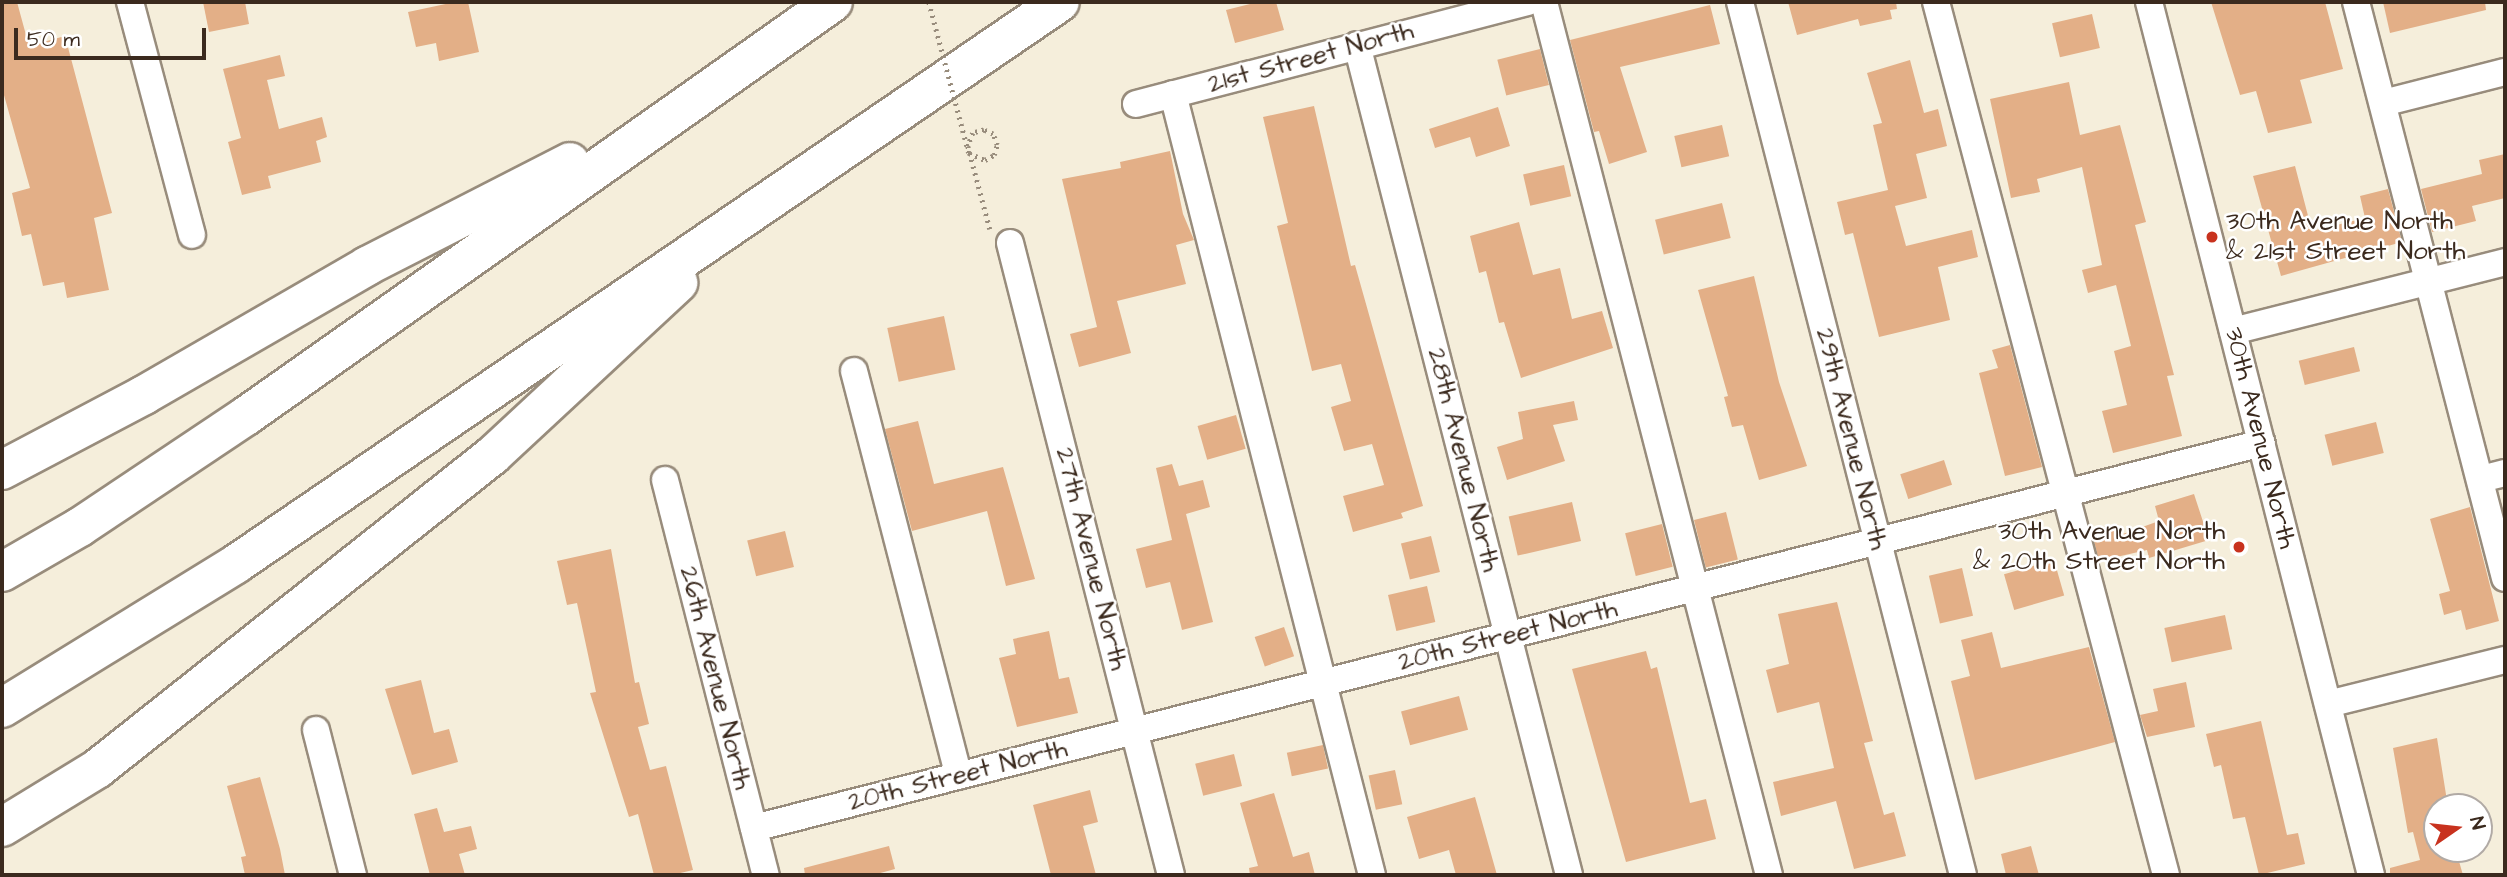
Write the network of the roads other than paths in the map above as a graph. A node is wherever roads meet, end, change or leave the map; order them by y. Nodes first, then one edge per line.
1 (130, 2) edge
2 (833, 2) edge
3 (1060, 2) edge
4 (1528, 2) edge
5 (1544, 2) edge
6 (1740, 2) edge
7 (1936, 2) edge
8 (2149, 2) edge
9 (2356, 2) edge
10 (1357, 45) junction
11 (2505, 72) edge
12 (1173, 94) junction
13 (688, 102) junction
14 (2383, 103) junction
15 (1136, 104) dead end
16 (775, 193) junction
17 (192, 235) dead end
18 (1010, 243) road end
19 (2505, 262) edge
20 (2431, 281) junction
21 (2233, 331) junction
22 (854, 371) dead end
23 (2262, 443) junction
24 (2, 470) edge
25 (2493, 476) edge
26 (665, 480) dead end
27 (2066, 493) junction
28 (1878, 542) junction
29 (2, 572) edge
30 (2505, 578) edge
31 (1696, 588) junction
32 (1507, 636) junction
33 (2505, 660) edge
34 (1322, 683) junction
35 (2328, 704) junction
36 (2, 708) edge
37 (316, 730) dead end
38 (1135, 731) junction
39 (959, 776) junction
40 (2, 827) edge
41 (754, 828) junction
42 (353, 875) edge
43 (766, 875) edge
44 (1171, 875) edge
45 (1372, 875) edge
46 (1569, 875) edge
47 (1769, 875) edge
48 (1963, 875) edge
49 (2166, 875) edge
50 (2371, 875) edge

1 - 17 street
2 - 13 highway
3 - 16 highway
4 - 10 street, 21st Street North
5 - 31 street
6 - 28 street, 29th Avenue North
7 - 27 street
8 - 21 street, 30th Avenue North
9 - 14 street
10 - 12 street, 21st Street North
10 - 32 street, 28th Avenue North
11 - 14 street
12 - 15 street, 21st Street North
12 - 34 street
13 - 24 highway
13 - 29 highway
14 - 20 street
16 - 36 highway
16 - 40 highway
18 - 38 street, 27th Avenue North
19 - 20 street
20 - 21 street
20 - 25 street
21 - 23 street, 30th Avenue North
22 - 39 street
23 - 27 street, 20th Street North
23 - 35 street, 30th Avenue North
25 - 30 street
26 - 41 street, 26th Avenue North
27 - 28 street, 20th Street North
27 - 49 street
28 - 31 street, 20th Street North
28 - 48 street, 29th Avenue North
31 - 32 street, 20th Street North
31 - 47 street
32 - 34 street, 20th Street North
32 - 46 street, 28th Avenue North
33 - 35 street
34 - 38 street, 20th Street North
34 - 45 street
35 - 50 street, 30th Avenue North
37 - 42 street
38 - 39 street, 20th Street North
38 - 44 street, 27th Avenue North
39 - 41 street, 20th Street North
41 - 43 street, 26th Avenue North

